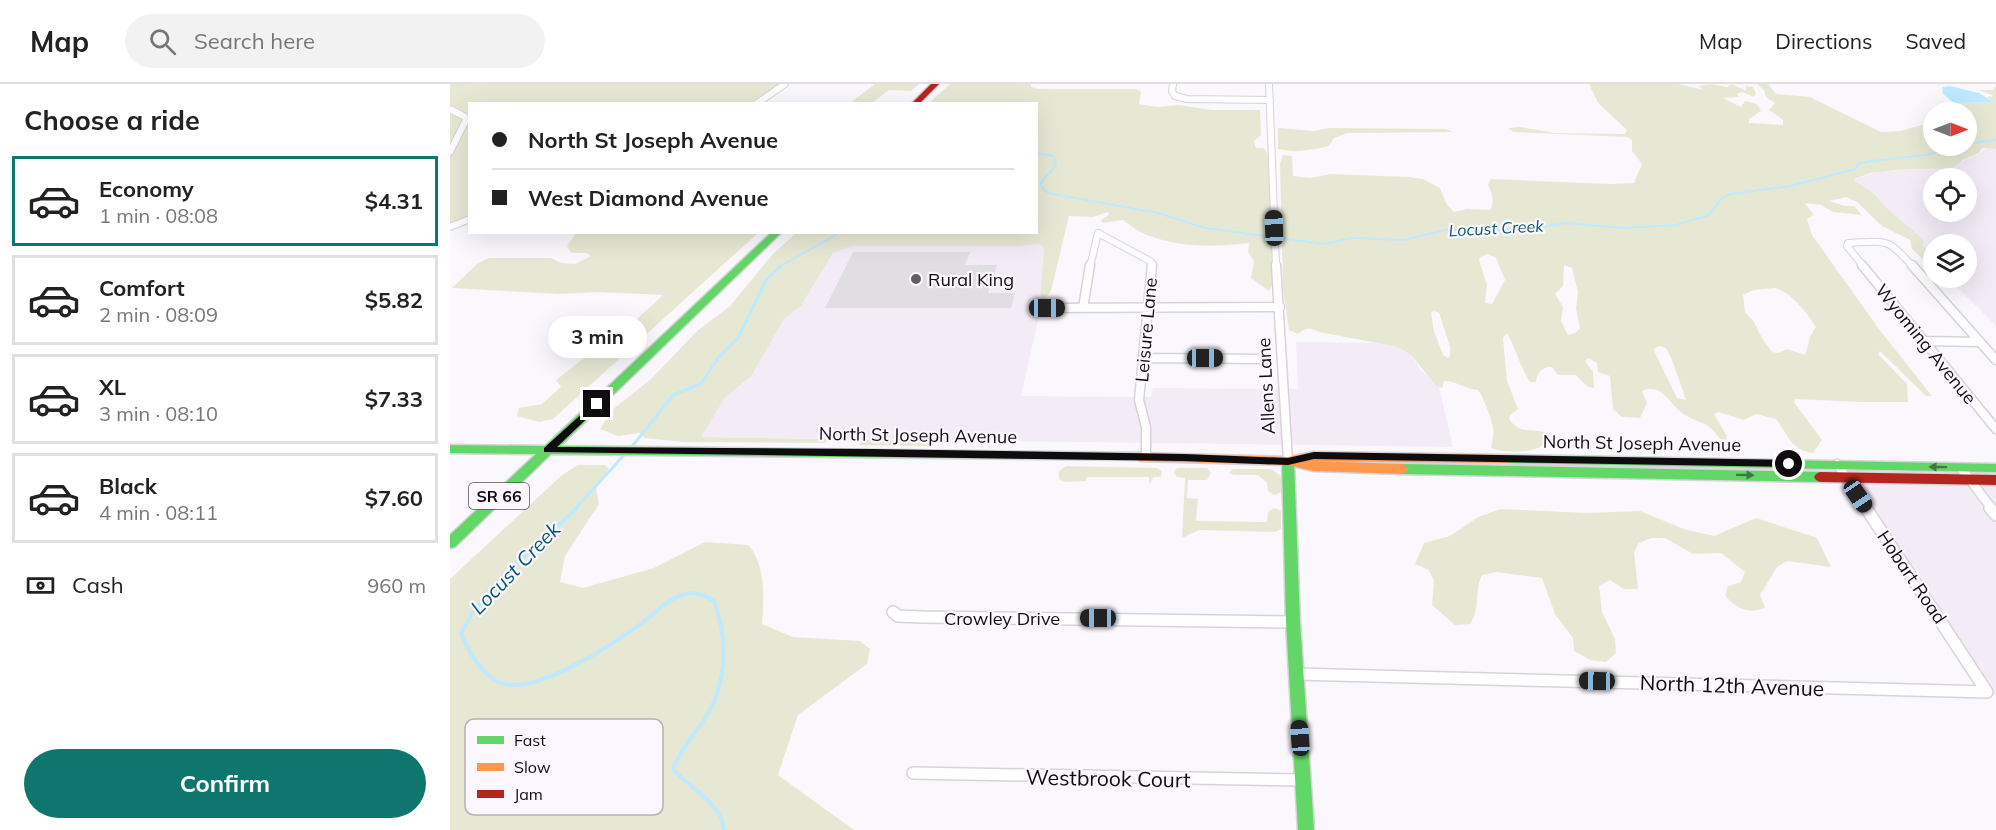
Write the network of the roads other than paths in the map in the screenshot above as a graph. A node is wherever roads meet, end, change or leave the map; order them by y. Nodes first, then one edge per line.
1 (785, 84) edge
2 (935, 84) edge
3 (1173, 84) edge
4 (1269, 84) edge
5 (1270, 100) junction
6 (759, 102) edge
7 (916, 102) edge
8 (450, 109) edge
9 (450, 152) edge
10 (468, 220) edge
11 (450, 227) edge
12 (776, 234) edge
13 (1047, 308) dead end
14 (1083, 308) junction
15 (1148, 308) junction
16 (1280, 308) junction
17 (1924, 341) junction
18 (1980, 342) junction
19 (1143, 358) junction
20 (1266, 359) dead end
21 (1996, 360) edge
22 (1996, 429) edge
23 (450, 449) edge
24 (548, 450) junction
25 (1146, 457) junction
26 (1288, 461) junction
27 (1837, 464) junction
28 (1961, 468) junction
29 (1996, 468) edge
30 (1845, 477) junction
31 (1970, 479) junction
32 (1996, 480) edge
33 (1996, 515) edge
34 (450, 543) edge
35 (893, 612) dead end
36 (1293, 622) junction
37 (1296, 674) junction
38 (1986, 690) joint
39 (913, 773) dead end
40 (1303, 780) junction
41 (1306, 830) edge

1 - 6 street
2 - 7 main road
3 - 5 street
4 - 5 street, Allens Lane
5 - 16 street, Allens Lane
8 - 9 street
10 - 11 street
12 - 24 main road, SR 66
13 - 14 street
14 - 15 street
14 - 15 street, Leisure Lane
15 - 16 street
15 - 19 street, Leisure Lane
16 - 26 street, Allens Lane
17 - 18 street
17 - 18 street, Wyoming Avenue
17 - 22 street, Wyoming Avenue
18 - 21 street
19 - 20 street
19 - 25 street, Leisure Lane
23 - 24 main road, North St Joseph Avenue
24 - 25 main road, North St Joseph Avenue
24 - 34 main road, SR 66
25 - 26 main road, North St Joseph Avenue
26 - 27 main road, North St Joseph Avenue
26 -> 30 main road, North St Joseph Avenue
26 - 36 main road, Allens Lane
28 -> 27 main road, North St Joseph Avenue
27 - 30 street, Hobart Road
28 - 29 main road, North St Joseph Avenue
28 - 31 street
30 - 31 main road, North St Joseph Avenue
30 - 38 street, Hobart Road
31 - 32 main road, North St Joseph Avenue
31 - 33 street
35 - 36 street, Crowley Drive
36 - 37 main road, Allens Lane
37 - 38 street, North 12th Avenue
37 - 40 main road, Allens Lane
39 - 40 street, Westbrook Court
40 - 41 main road, Allens Lane

